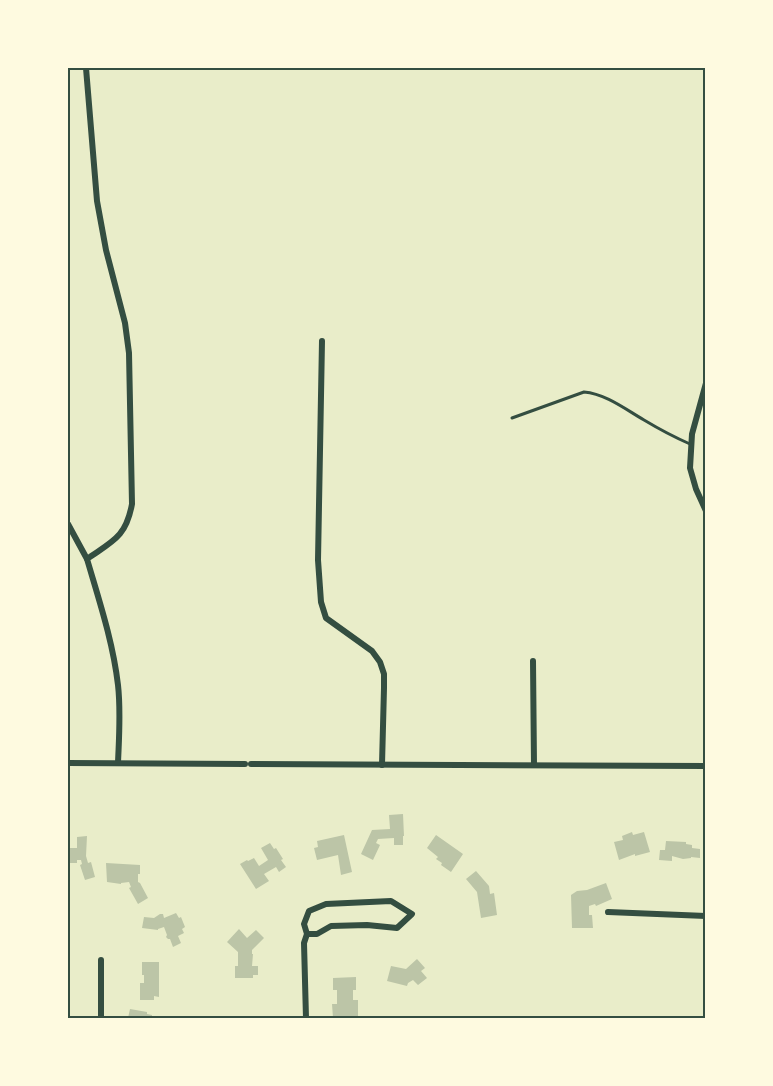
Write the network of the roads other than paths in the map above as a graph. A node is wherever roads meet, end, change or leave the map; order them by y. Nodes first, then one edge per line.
1 (86, 68) edge
2 (322, 341) dead end
3 (705, 383) edge
4 (512, 418) dead end
5 (692, 445) junction
6 (705, 511) edge
7 (68, 524) edge
8 (87, 559) junction
9 (533, 662) dead end
10 (68, 763) edge
11 (118, 763) junction
12 (382, 765) junction
13 (534, 765) junction
14 (705, 766) edge
15 (608, 912) dead end
16 (705, 916) edge
17 (307, 934) junction
18 (101, 960) dead end
19 (101, 1018) edge
20 (306, 1018) edge

1 - 8 street
2 - 12 street
3 - 5 street
4 - 5 lane
5 - 6 street
7 - 8 street
8 - 11 street
9 - 13 street
10 - 11 street
11 - 12 street
12 - 13 street
13 - 14 street
15 - 16 street
17 - 17 street
17 - 20 street
18 - 19 street

